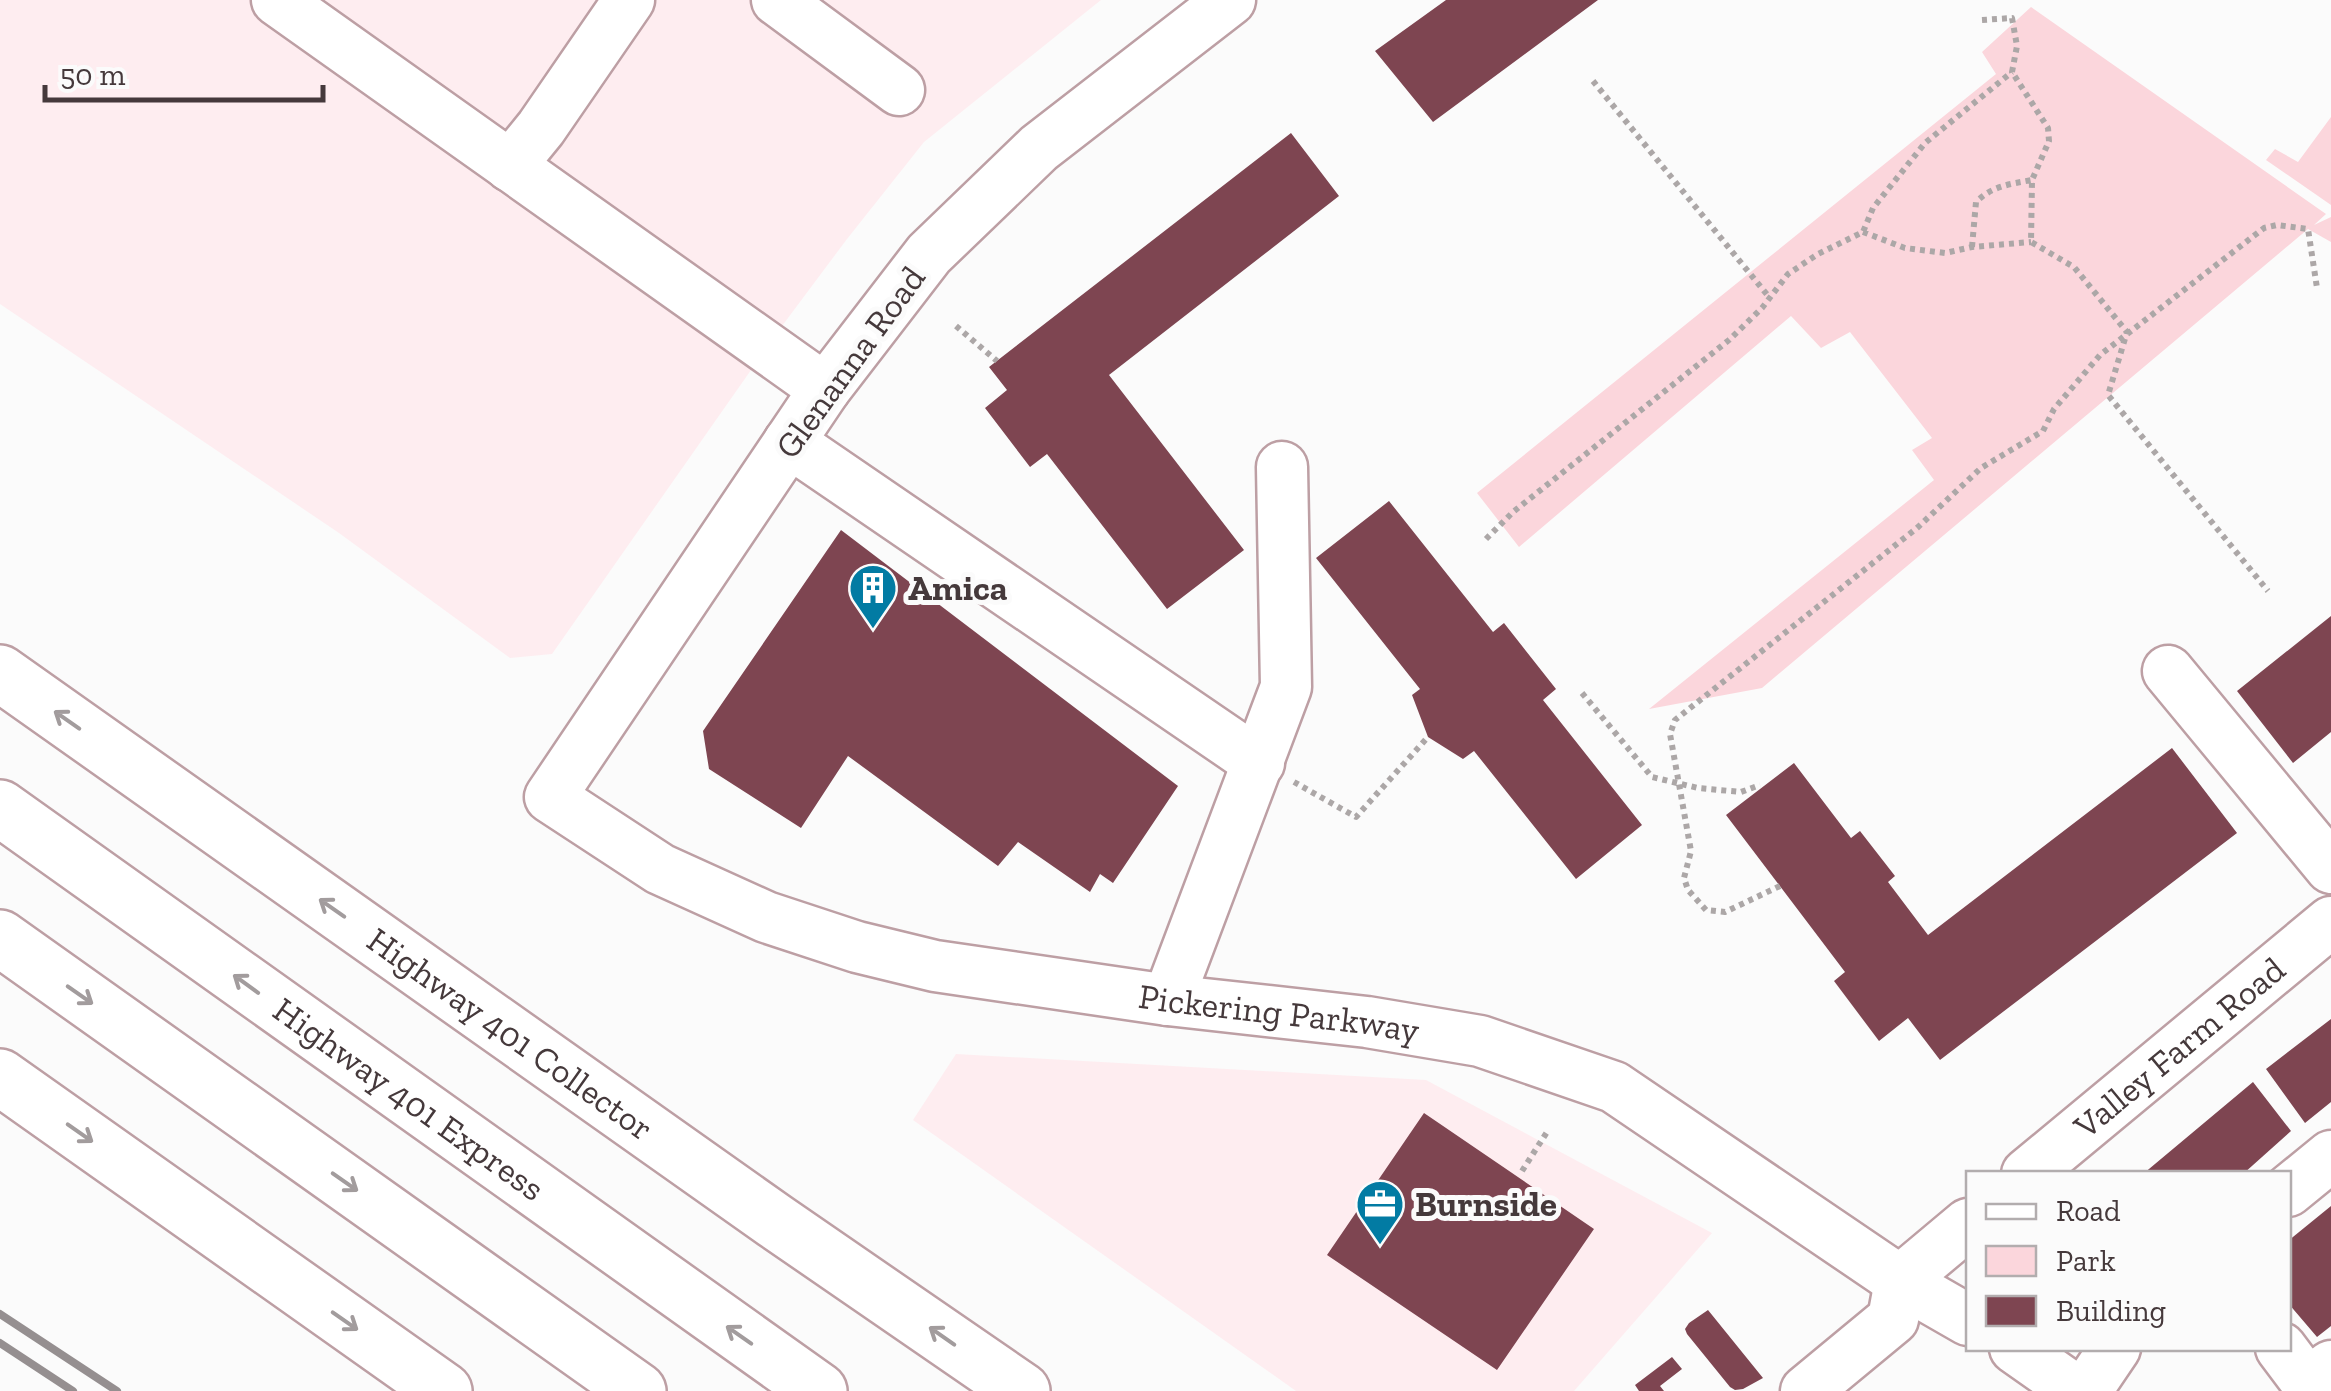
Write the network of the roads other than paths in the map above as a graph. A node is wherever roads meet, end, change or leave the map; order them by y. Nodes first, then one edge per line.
1 (277, 0) edge
2 (629, 0) edge
3 (777, 0) edge
4 (1230, 0) edge
5 (898, 90) dead end
6 (510, 166) junction
7 (825, 389) junction
8 (789, 442) junction
9 (1282, 467) dead end
10 (2168, 671) dead end
11 (0, 673) edge
12 (1259, 762) junction
13 (550, 797) joint
14 (0, 808) edge
15 (2331, 868) edge
16 (2331, 922) edge
17 (0, 938) edge
18 (1168, 1000) junction
19 (0, 1077) edge
20 (2331, 1156) edge
21 (2031, 1171) edge
22 (2291, 1189) edge
23 (1966, 1226) edge
24 (1900, 1282) junction
25 (1966, 1319) edge
26 (2019, 1351) edge
27 (2113, 1351) edge
28 (2283, 1351) edge
29 (2331, 1366) edge
30 (444, 1391) edge
31 (638, 1391) edge
32 (819, 1391) edge
33 (1022, 1391) edge
34 (1806, 1391) edge
35 (2076, 1391) edge
36 (2086, 1391) edge

1 - 6 street
2 - 6 street
3 - 5 street
4 - 7 street, Glenanna Road
6 - 7 street
7 - 8 street, Glenanna Road
8 - 12 street
8 - 13 street, Glenanna Road
9 - 12 street
10 - 15 street
33 -> 11 highway, Highway 401 Collector
12 - 18 street
13 - 18 street, Pickering Parkway
32 -> 14 highway, Highway 401 Express
16 - 21 street, Valley Farm Road
17 -> 31 highway
18 - 24 street, Pickering Parkway
19 -> 30 highway
20 - 22 street
23 - 24 street
24 - 25 street, Pickering Parkway
24 - 34 street
26 - 35 street
27 - 36 street
28 - 29 street

